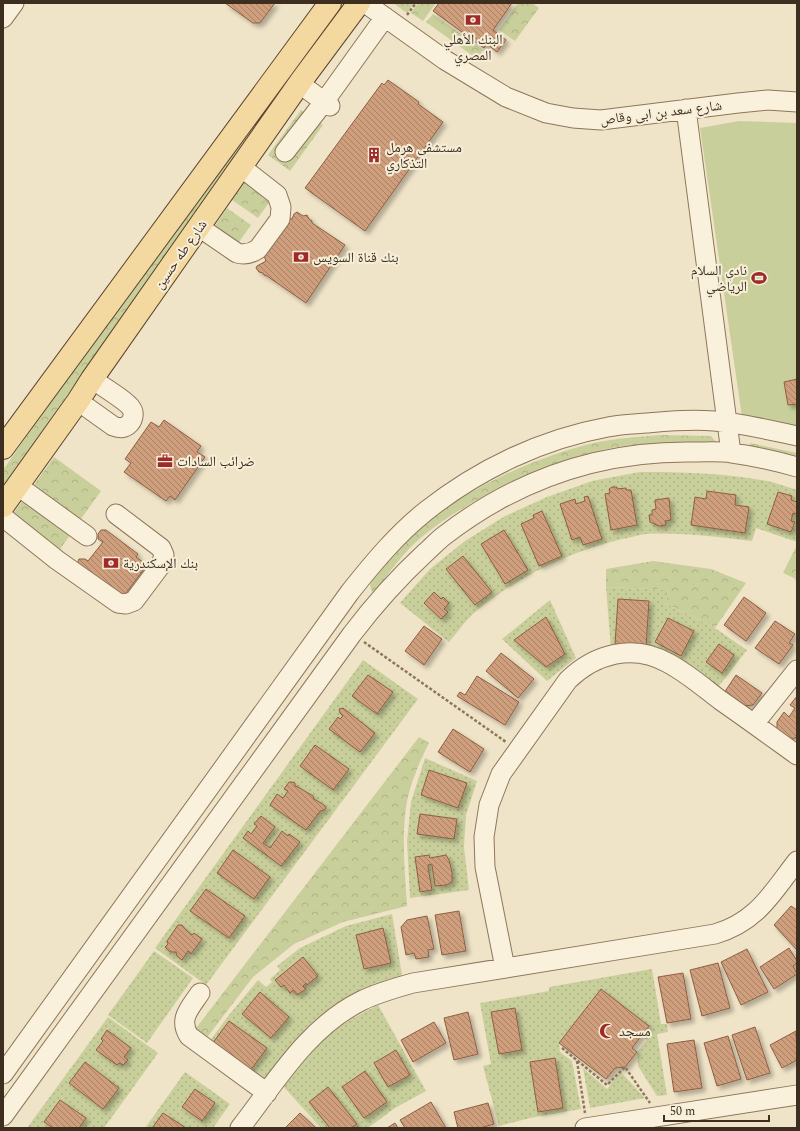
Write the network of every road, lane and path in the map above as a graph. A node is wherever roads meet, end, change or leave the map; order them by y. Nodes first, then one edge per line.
1 (14, 3) edge
2 (330, 3) edge
3 (359, 3) edge
4 (365, 3) edge
5 (385, 17) junction
6 (3, 18) edge
7 (300, 84) junction
8 (797, 102) edge
9 (327, 104) junction
10 (686, 109) junction
11 (285, 152) dead end
12 (241, 167) junction
13 (199, 227) junction
14 (92, 379) junction
15 (78, 402) junction
16 (728, 422) junction
17 (797, 436) edge
18 (3, 448) edge
19 (731, 453) junction
20 (797, 467) edge
21 (18, 486) junction
22 (3, 506) edge
23 (116, 514) dead end
24 (3, 516) edge
25 (87, 536) dead end
26 (350, 592) junction
27 (373, 607) junction
28 (352, 634) junction
29 (797, 670) edge
30 (754, 724) junction
31 (518, 750) junction
32 (797, 755) edge
33 (797, 861) edge
34 (505, 968) junction
35 (200, 993) dead end
36 (562, 1048) dead end
37 (577, 1061) junction
38 (3, 1074) edge
39 (267, 1093) junction
40 (797, 1095) edge
41 (3, 1116) edge
42 (659, 1116) junction
43 (641, 1124) edge
44 (240, 1128) edge
45 (586, 1128) edge

1 - 6 street
2 - 18 main road, شارع طه حسين
3 - 7 main road, شارع طه حسين
4 - 5 street, شارع سعد بن ابى وقاص
5 - 9 street
5 - 10 street, شارع سعد بن ابى وقاص
7 - 9 street
7 - 12 main road, شارع طه حسين
8 - 10 street, شارع سعد بن ابى وقاص
9 - 11 street
10 - 16 street
12 - 13 main road, شارع طه حسين
12 - 13 street
13 - 14 main road, شارع طه حسين
14 - 15 main road, شارع طه حسين
14 - 15 street
15 - 21 main road, شارع طه حسين
16 - 17 street
16 - 19 street
16 - 26 street
19 - 20 street
19 - 27 street
21 - 22 main road, شارع طه حسين
21 - 25 street
23 - 24 street
26 - 27 street
26 - 38 street
27 - 28 street
28 - 31 path
28 - 41 street
29 - 30 street
30 - 31 street
30 - 32 street
31 - 34 street
33 - 34 street
34 - 39 street
35 - 39 street
36 - 37 path
37 - 42 path
37 - 45 path
39 - 44 street
40 - 42 street
42 - 43 street
43 - 45 street

